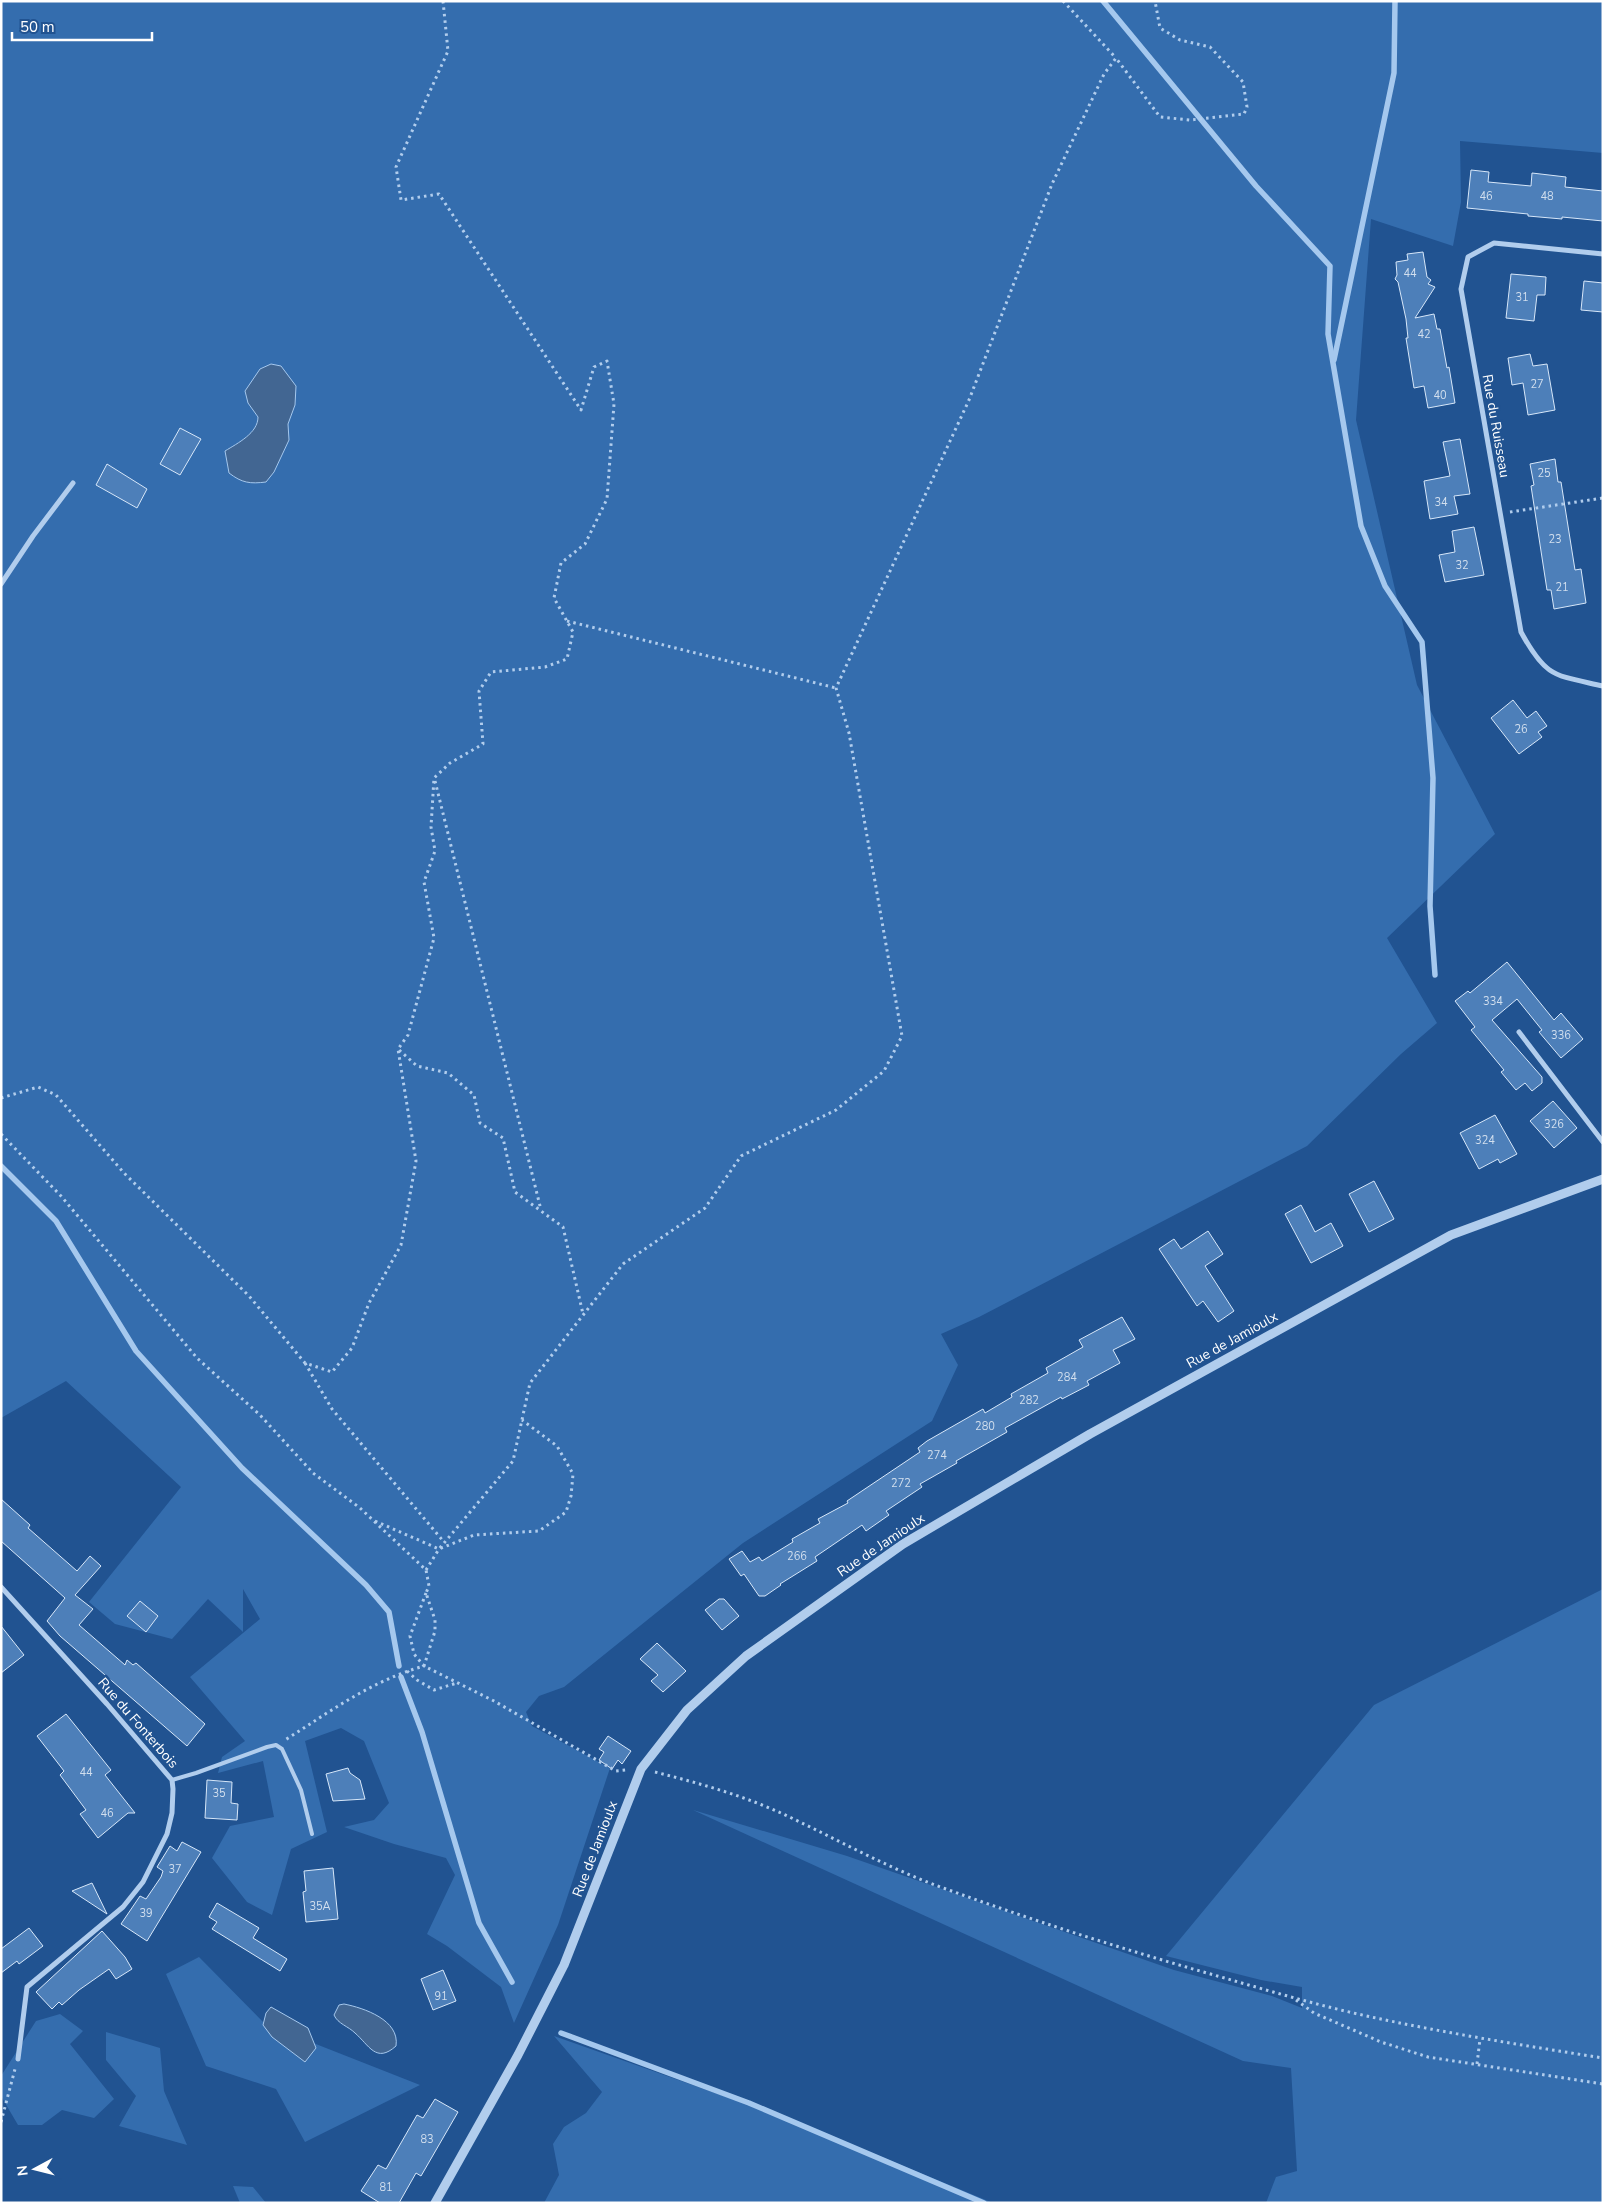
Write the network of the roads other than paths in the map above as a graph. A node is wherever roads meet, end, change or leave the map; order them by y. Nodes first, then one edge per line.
1 (1603, 254) edge
2 (73, 483) dead end
3 (1, 584) edge
4 (1603, 686) edge
5 (1519, 1032) dead end
6 (1603, 1142) edge
7 (1603, 1179) edge
8 (1, 1587) edge
9 (172, 1780) junction
10 (312, 1834) dead end
11 (18, 2059) road end
12 (435, 2203) edge

1 - 4 street, Rue du Ruisseau
2 - 3 street
5 - 6 street
7 - 12 street, Rue de Jamioulx
8 - 9 street, Rue du Fonterbois
9 - 10 lane
9 - 11 street, Rue du Fonterbois

